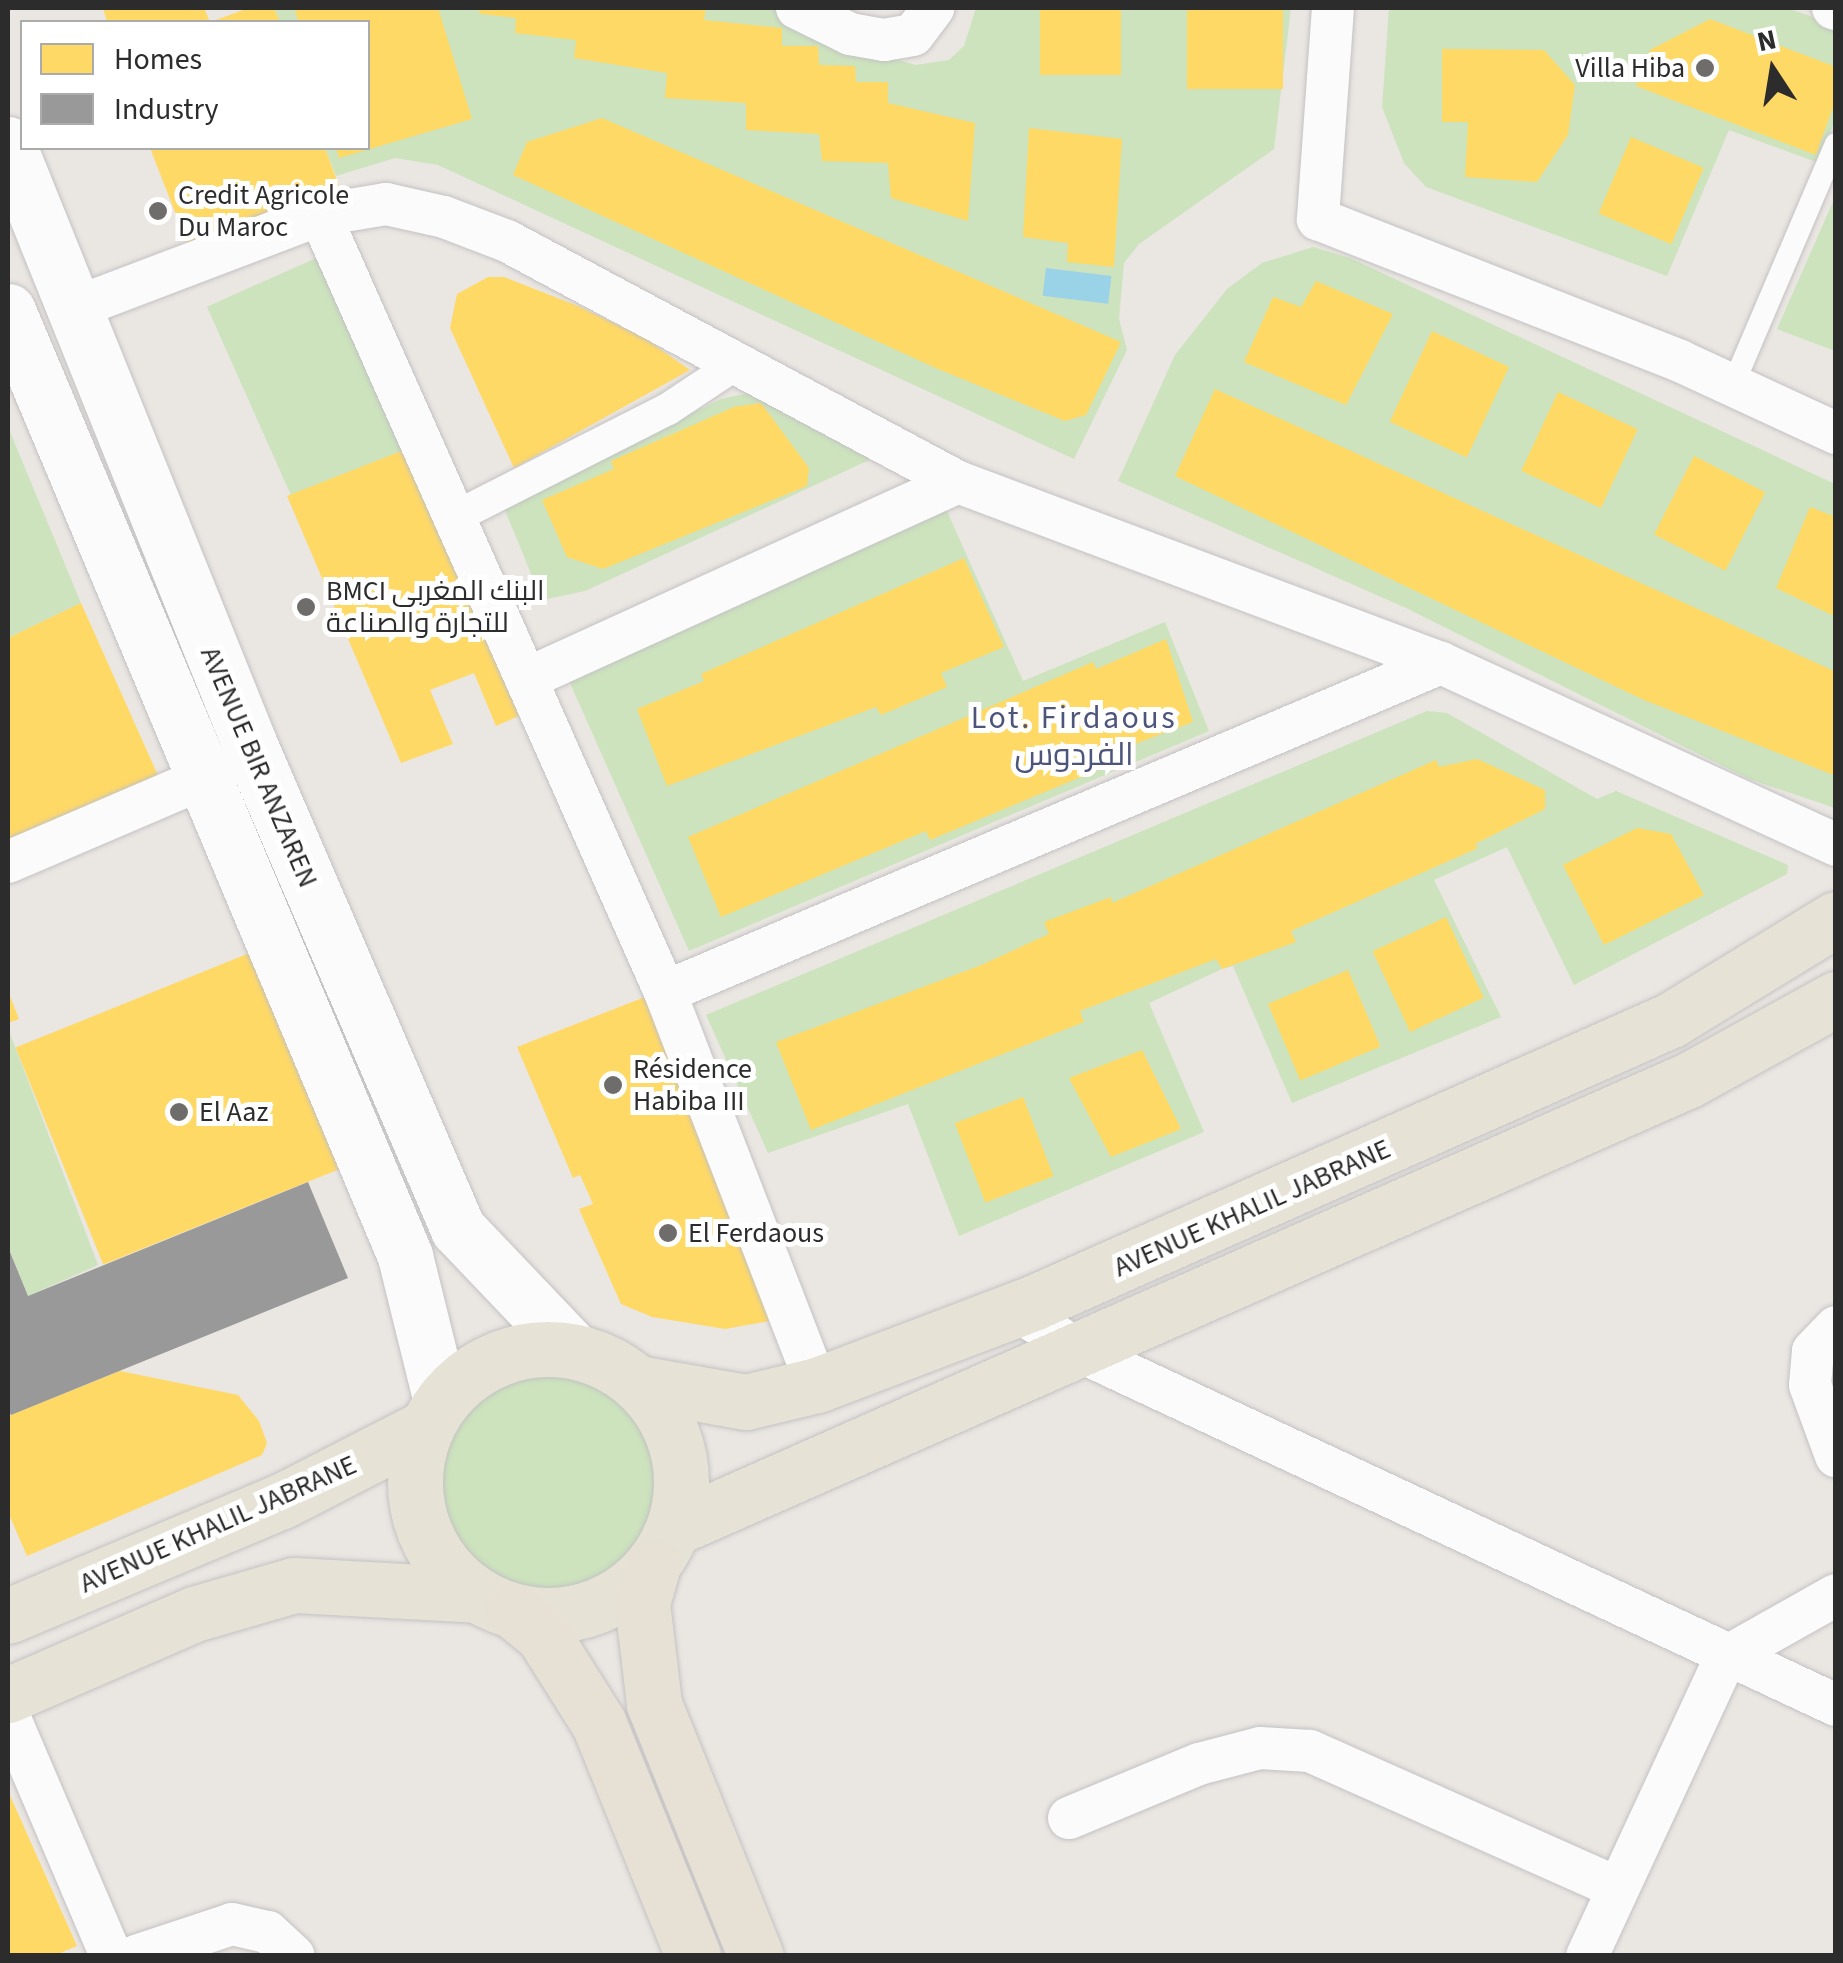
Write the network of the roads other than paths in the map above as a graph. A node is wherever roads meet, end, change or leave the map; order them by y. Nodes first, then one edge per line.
1 (797, 8) edge
2 (933, 8) edge
3 (1333, 8) edge
4 (8, 144) edge
5 (1836, 144) edge
6 (320, 214) junction
7 (72, 308) junction
8 (8, 311) edge
9 (736, 364) junction
10 (1734, 385) junction
11 (1836, 433) edge
12 (958, 482) junction
13 (453, 518) junction
14 (1441, 664) junction
15 (526, 679) junction
16 (202, 779) junction
17 (1836, 845) edge
18 (8, 862) edge
19 (1836, 919) edge
20 (666, 992) junction
21 (1836, 999) edge
22 (1631, 1039) junction
23 (1667, 1088) junction
24 (1015, 1309) junction
25 (1836, 1327) edge
26 (574, 1351) junction
27 (1081, 1352) junction
28 (638, 1383) junction
29 (818, 1385) junction
30 (433, 1414) junction
31 (1836, 1456) edge
32 (663, 1546) junction
33 (1836, 1595) edge
34 (494, 1603) junction
35 (8, 1615) edge
36 (1726, 1657) junction
37 (8, 1694) edge
38 (1836, 1705) edge
39 (8, 1714) edge
40 (1069, 1818) dead end
41 (1617, 1888) junction
42 (110, 1956) edge
43 (136, 1956) edge
44 (294, 1956) edge
45 (694, 1956) edge
46 (756, 1956) edge
47 (1587, 1956) edge

1 - 2 street
3 - 10 street
4 - 7 main road, AVENUE BIR ANZAREN
5 - 10 lane
6 - 7 street
6 - 9 street
6 - 13 street
7 - 26 main road, AVENUE BIR ANZAREN
8 - 16 main road, AVENUE BIR ANZAREN
9 - 12 street
9 - 13 street
10 - 11 street
12 - 14 street
12 - 15 street
13 - 15 street
14 - 17 street
14 - 20 street
15 - 20 street
16 - 18 street
16 - 30 main road, AVENUE BIR ANZAREN
19 - 22 main road, AVENUE KHALIL JABRANE
20 - 29 street
21 - 23 main road
22 - 23 main road
22 - 24 main road, AVENUE KHALIL JABRANE
23 - 27 main road
24 - 27 street
24 - 29 main road, AVENUE KHALIL JABRANE
25 - 31 street
26 - 28 main road
26 - 30 main road
27 - 32 main road
27 - 36 street
28 - 29 main road, AVENUE KHALIL JABRANE
28 - 32 main road
30 - 34 main road
30 - 35 main road, AVENUE KHALIL JABRANE
32 - 34 main road
32 - 46 highway
33 - 36 street
34 - 37 main road
34 - 45 highway
36 - 38 street
36 - 41 street
39 - 42 street
40 - 41 street
41 - 47 street
43 - 44 street

